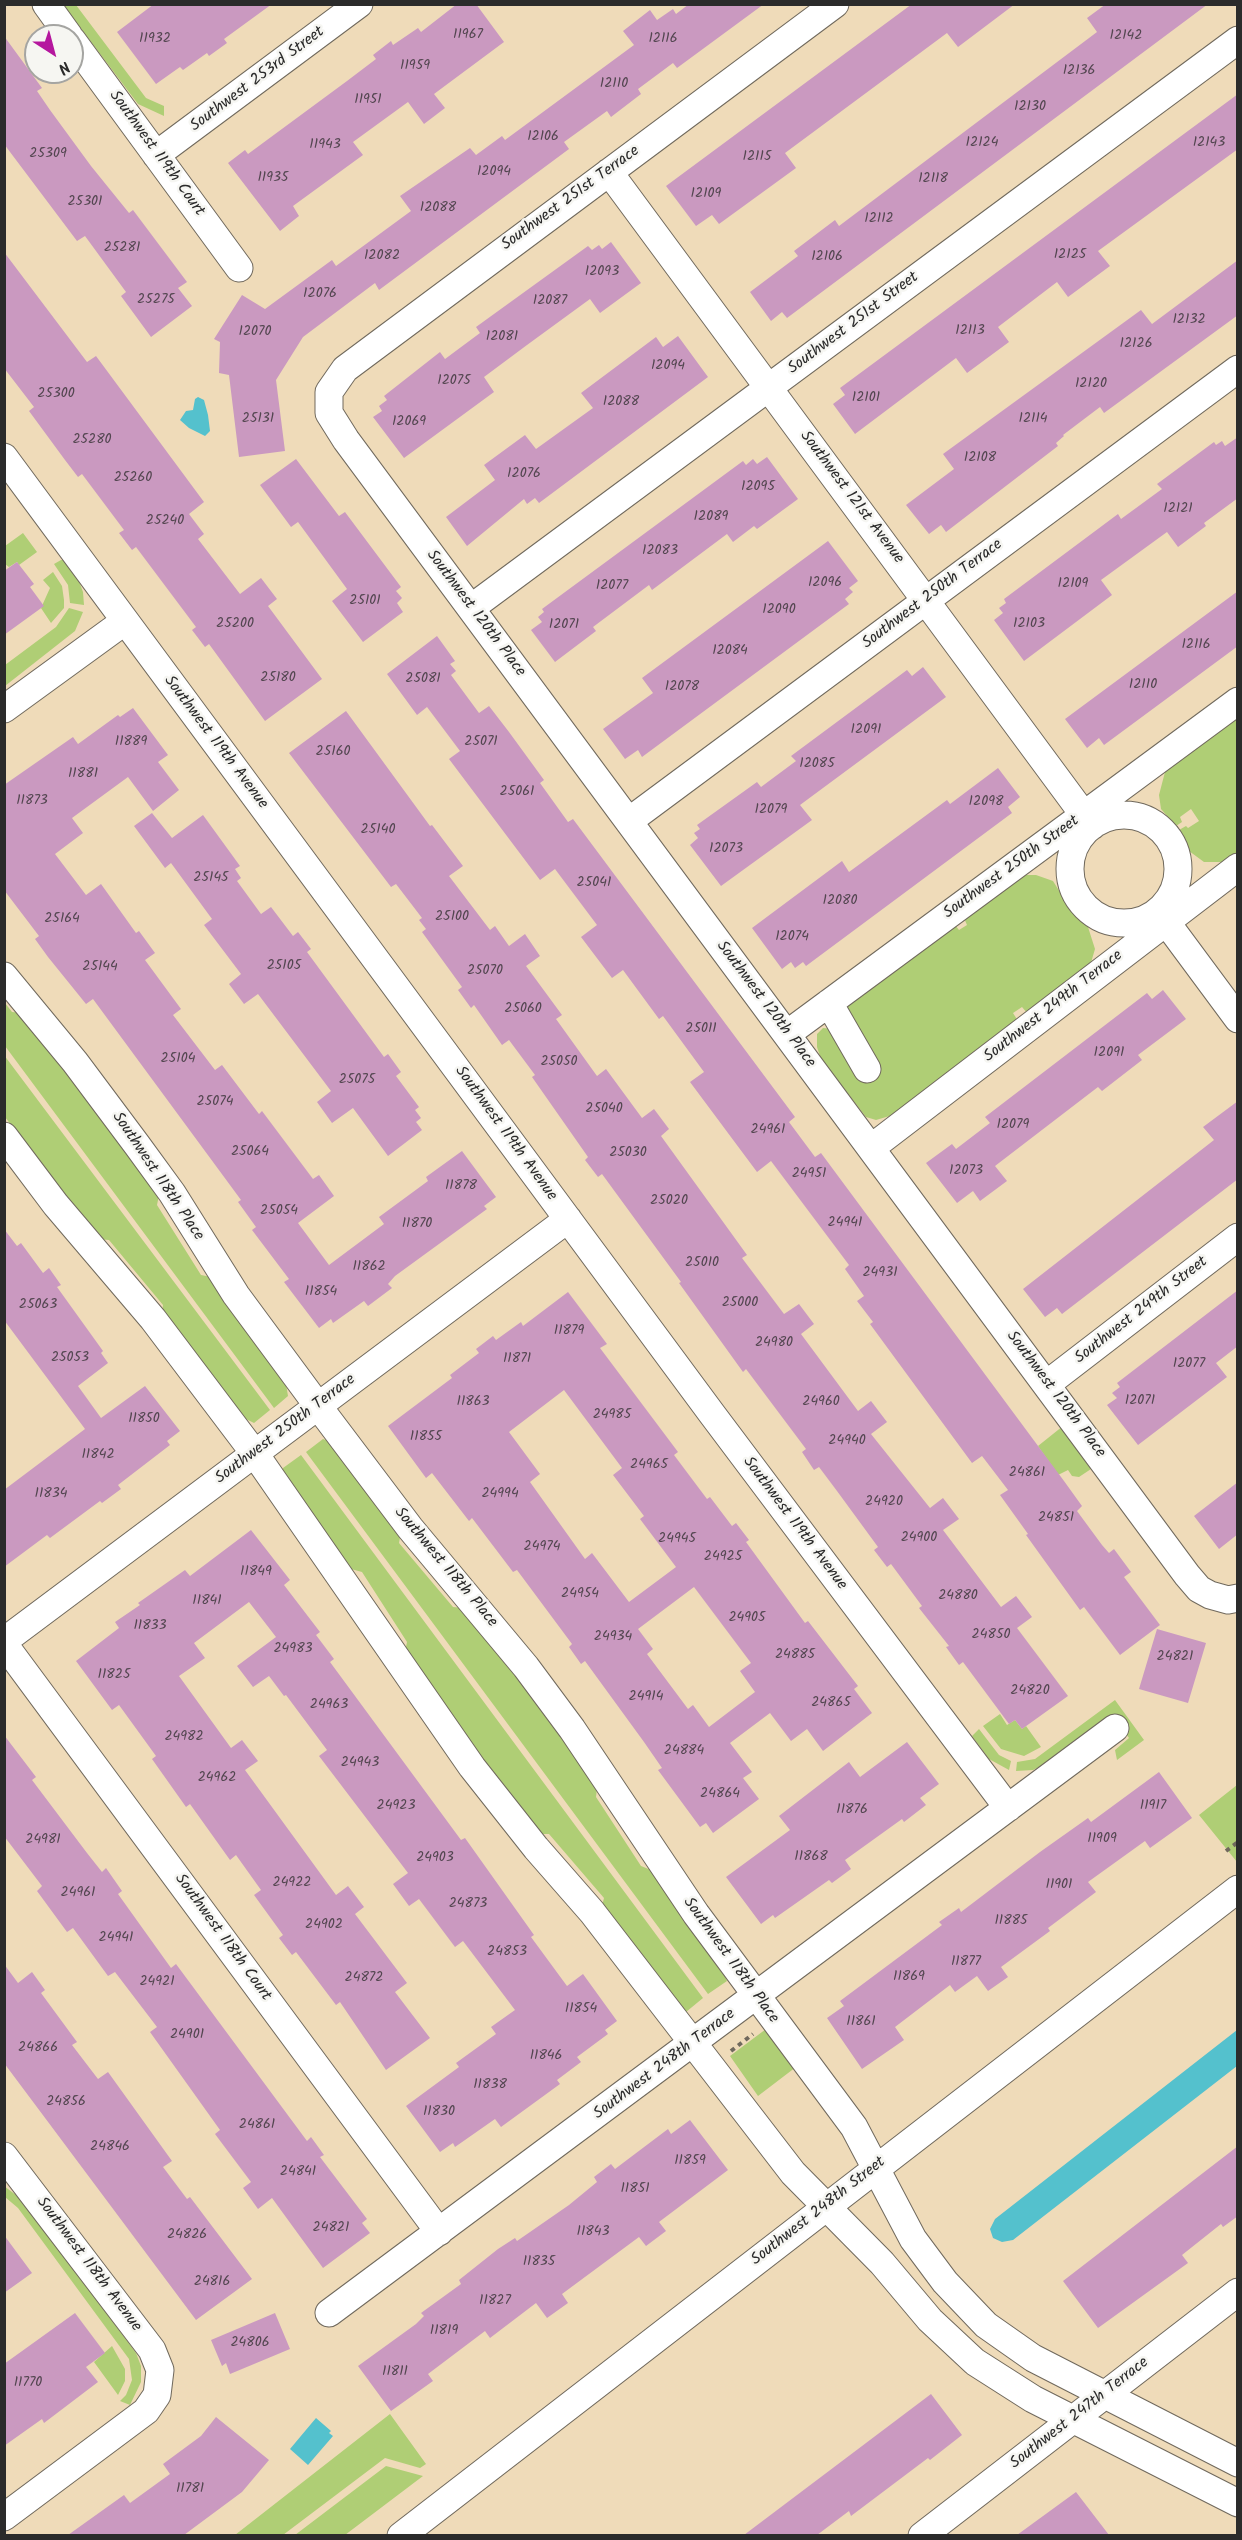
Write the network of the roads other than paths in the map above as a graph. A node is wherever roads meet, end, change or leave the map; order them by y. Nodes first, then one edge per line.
1 (45, 4) edge
2 (359, 4) edge
3 (835, 4) edge
4 (60, 24) edge
5 (1238, 40) edge
6 (84, 56) edge
7 (156, 155) junction
8 (609, 172) junction
9 (239, 268) dead end
10 (1238, 369) edge
11 (769, 388) junction
12 (328, 408) joint
13 (4, 457) edge
14 (927, 599) junction
15 (471, 608) junction
16 (125, 621) junction
17 (1238, 701) edge
18 (4, 709) edge
19 (1088, 820) junction
20 (628, 821) junction
21 (1238, 867) edge
22 (1162, 916) junction
23 (4, 976) edge
24 (829, 1003) junction
25 (1238, 1018) edge
26 (787, 1034) junction
27 (867, 1069) dead end
28 (4, 1136) edge
29 (872, 1148) junction
30 (568, 1219) junction
31 (1238, 1237) edge
32 (1047, 1384) junction
33 (318, 1406) junction
34 (255, 1454) junction
35 (1238, 1598) edge
36 (4, 1643) edge
37 (1115, 1728) dead end
38 (1008, 1808) junction
39 (1238, 1889) edge
40 (756, 1996) junction
41 (694, 2044) junction
42 (4, 2156) edge
43 (876, 2168) junction
44 (827, 2206) junction
45 (439, 2232) junction
46 (1238, 2292) edge
47 (329, 2313) dead end
48 (1102, 2396) junction
49 (1072, 2419) junction
50 (1238, 2463) edge
51 (1238, 2503) edge
52 (4, 2517) edge
53 (415, 2531) edge
54 (922, 2535) edge

1 - 4 street
2 - 7 street, Southwest 253rd Street
3 - 8 street, Southwest 251st Terrace
5 - 11 street, Southwest 251st Street
6 - 7 street, Southwest 119th Court
7 - 9 street, Southwest 119th Court
8 - 11 street, Southwest 121st Avenue
8 - 12 street, Southwest 251st Terrace
10 - 14 street, Southwest 250th Terrace
11 - 14 street, Southwest 121st Avenue
11 - 15 street, Southwest 251st Street
12 - 15 street, Southwest 120th Place
13 - 16 street, Southwest 119th Avenue
14 - 19 street, Southwest 121st Avenue
14 - 20 street, Southwest 250th Terrace
15 - 20 street, Southwest 120th Place
16 - 18 street
16 - 30 street, Southwest 119th Avenue
17 - 19 street, Southwest 250th Street
19 - 22 street
19 - 22 street
19 - 24 street, Southwest 250th Street
20 - 26 street, Southwest 120th Place
21 - 22 street, Southwest 249th Terrace
22 - 25 street
22 - 29 street, Southwest 249th Terrace
23 - 33 street, Southwest 118th Place
24 - 26 street, Southwest 250th Street
24 - 27 street
26 - 29 street, Southwest 120th Place
28 - 34 street
29 - 32 street, Southwest 120th Place
30 - 33 street, Southwest 250th Terrace
30 - 38 street, Southwest 119th Avenue
31 - 32 street, Southwest 249th Street
32 - 35 street, Southwest 120th Place
33 - 34 street, Southwest 250th Terrace
33 - 40 street, Southwest 118th Place
34 - 36 street, Southwest 250th Terrace
34 - 41 street
36 - 45 street, Southwest 118th Court
37 - 38 street, Southwest 248th Terrace
38 - 40 street, Southwest 248th Terrace
39 - 43 street, Southwest 248th Street
40 - 41 street, Southwest 248th Terrace
40 - 43 street, Southwest 118th Place
41 - 44 street
41 - 45 street, Southwest 248th Terrace
42 - 52 street, Southwest 118th Avenue
43 - 44 street, Southwest 248th Street
43 - 48 street, Southwest 118th Place
44 - 49 street
44 - 53 street, Southwest 248th Street
45 - 47 street, Southwest 248th Terrace
46 - 48 street, Southwest 247th Terrace
48 - 49 street, Southwest 247th Terrace
48 - 50 street, Southwest 118th Place
49 - 51 street
49 - 54 street, Southwest 247th Terrace

